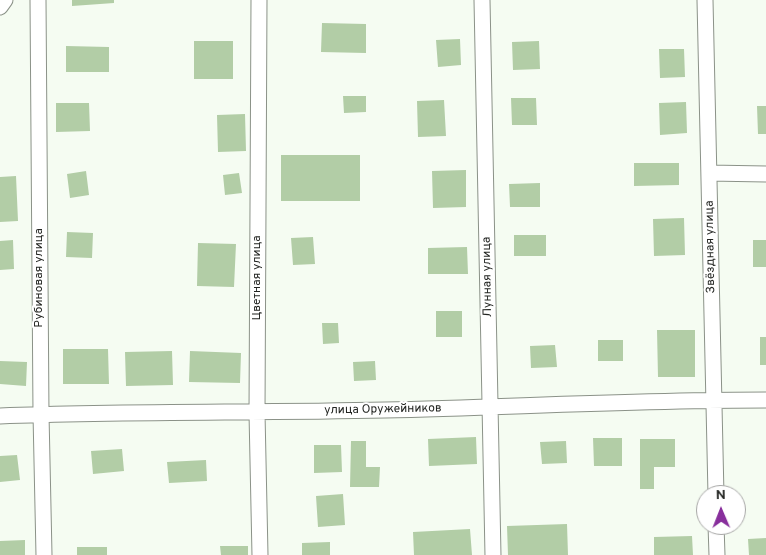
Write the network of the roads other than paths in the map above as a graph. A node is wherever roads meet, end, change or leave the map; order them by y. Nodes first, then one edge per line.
1 (4, 0) edge
2 (38, 0) edge
3 (259, 0) edge
4 (482, 0) edge
5 (705, 0) edge
6 (0, 6) edge
7 (709, 173) junction
8 (766, 174) edge
9 (714, 400) junction
10 (766, 400) edge
11 (490, 408) junction
12 (258, 413) junction
13 (41, 414) junction
14 (0, 416) edge
15 (716, 485) edge
16 (716, 535) edge
17 (44, 555) edge
18 (260, 555) edge
19 (493, 555) edge
20 (717, 555) edge

1 - 6 street
2 - 13 street, Рубиновая улица
3 - 12 street, Цветная улица
4 - 11 street, Лунная улица
5 - 7 street, Звёздная улица
7 - 8 street
7 - 9 street, Звёздная улица
9 - 10 street, улица Оружейников
9 - 11 street, улица Оружейников
9 - 15 street, Звёздная улица
11 - 12 street, улица Оружейников
11 - 19 street, Лунная улица
12 - 13 street, улица Оружейников
12 - 18 street, Цветная улица
13 - 14 street, улица Оружейников
13 - 17 street, Рубиновая улица
16 - 20 street

